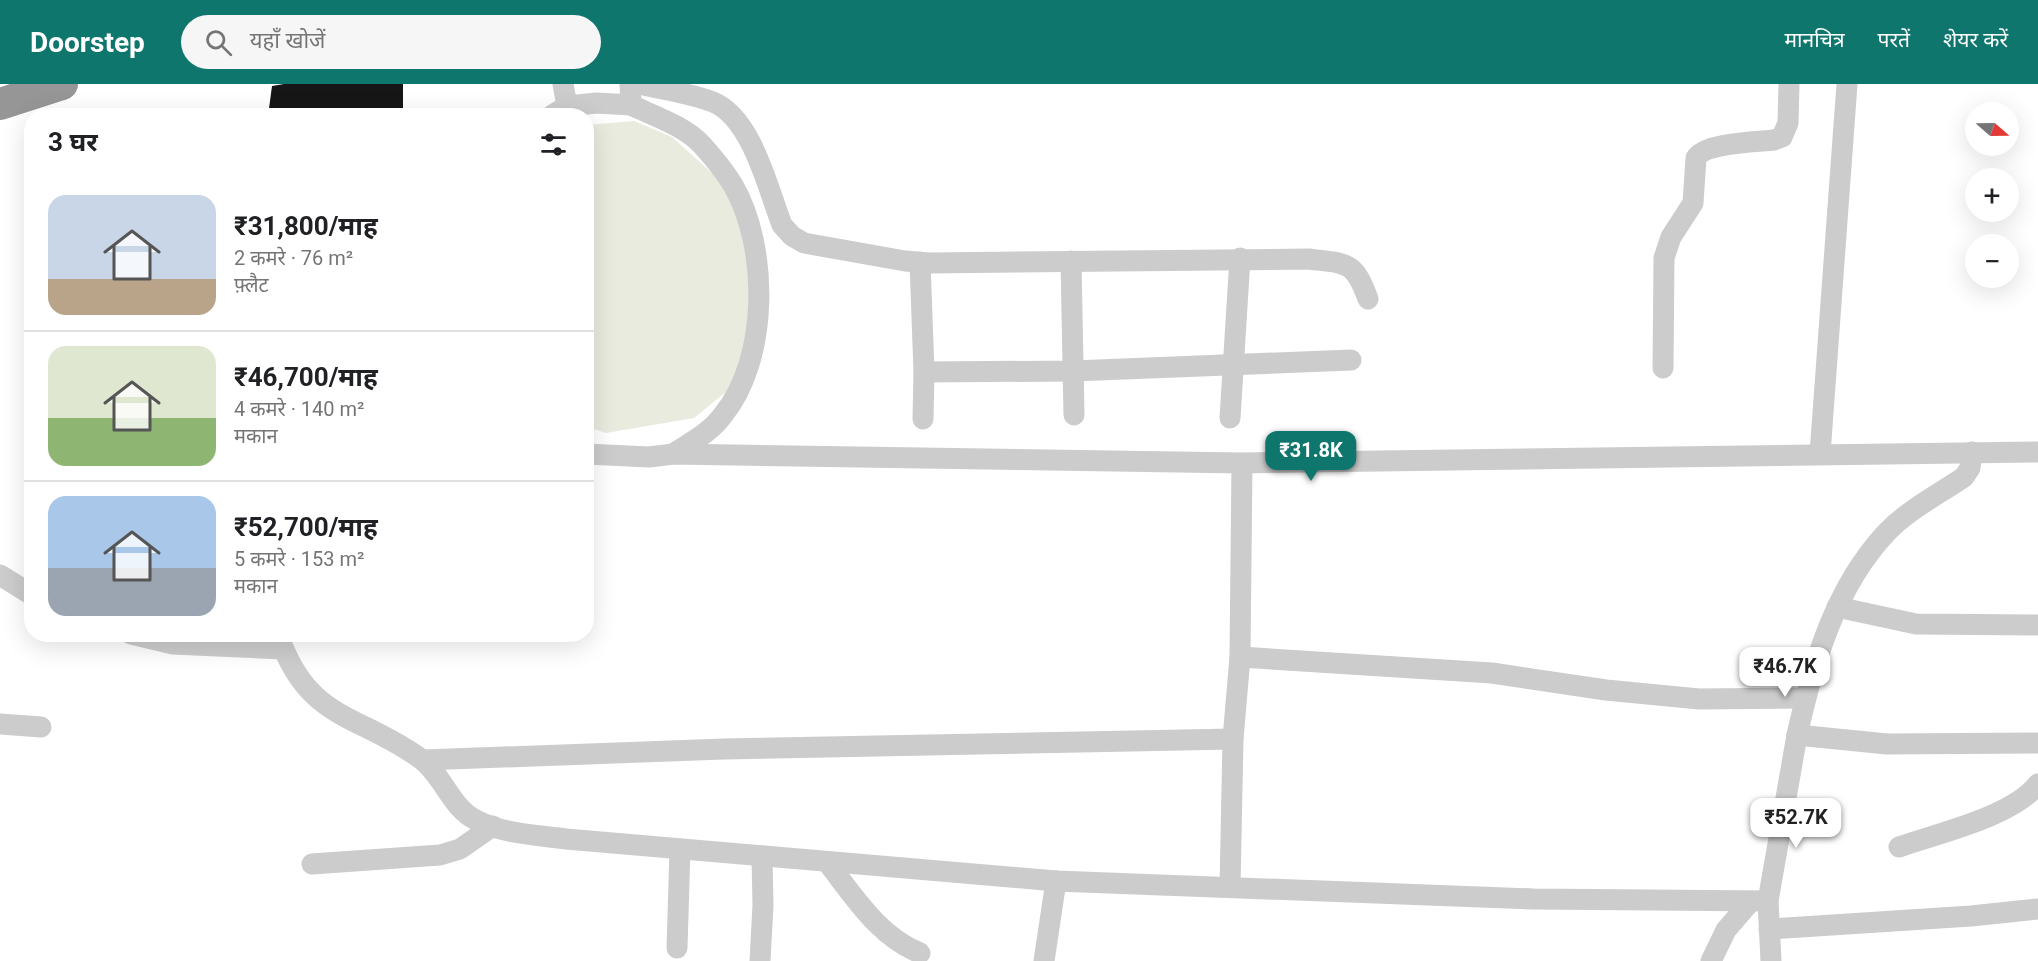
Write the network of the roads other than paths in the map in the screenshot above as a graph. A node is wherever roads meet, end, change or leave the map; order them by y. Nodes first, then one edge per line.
1 (8, 84) edge
2 (62, 84) edge
3 (563, 84) edge
4 (640, 84) edge
5 (1789, 84) edge
6 (1847, 84) edge
7 (0, 86) edge
8 (630, 94) edge
9 (0, 104) edge
10 (559, 108) edge
11 (572, 108) edge
12 (1240, 258) junction
13 (1071, 261) junction
14 (920, 262) junction
15 (1368, 298) dead end
16 (1351, 360) dead end
17 (1234, 365) junction
18 (1663, 368) dead end
19 (1073, 371) junction
20 (924, 372) junction
21 (1074, 415) dead end
22 (1230, 418) dead end
23 (923, 419) dead end
24 (1972, 452) junction
25 (2038, 452) edge
26 (594, 454) edge
27 (673, 454) junction
28 (1820, 454) junction
29 (1242, 463) junction
30 (0, 575) edge
31 (24, 590) edge
32 (1837, 608) junction
33 (2038, 625) edge
34 (164, 642) edge
35 (280, 642) edge
36 (1240, 657) junction
37 (1805, 698) junction
38 (0, 724) edge
39 (40, 727) dead end
40 (1797, 735) junction
41 (1233, 739) junction
42 (2038, 743) edge
43 (423, 760) junction
44 (2038, 784) edge
45 (493, 826) junction
46 (1899, 848) dead end
47 (680, 849) junction
48 (762, 856) junction
49 (827, 862) junction
50 (312, 864) dead end
51 (1056, 881) junction
52 (1230, 887) junction
53 (1760, 901) junction
54 (2038, 909) edge
55 (1769, 929) junction
56 (677, 948) dead end
57 (920, 953) dead end
58 (760, 961) edge
59 (1044, 961) edge
60 (1711, 961) edge
61 (1771, 961) edge

1 - 7 highway
2 - 9 highway
3 - 10 street
4 - 14 street
5 - 18 street
6 - 28 street
8 - 11 street
8 - 27 street
12 - 13 street
12 - 15 street
12 - 17 street
13 - 14 street
13 - 19 street
14 - 20 street
16 - 17 street
17 - 19 street
17 - 22 street
19 - 20 street
19 - 21 street
20 - 23 street
24 - 25 street
24 - 28 street
24 - 32 street
26 - 27 street
27 - 29 street
28 - 29 street
29 - 36 street
30 - 31 street
32 - 33 street
32 - 37 street
34 - 35 street
35 - 43 street
36 - 37 street
36 - 41 street
37 - 40 street
38 - 39 street
40 - 42 street
40 - 53 street
41 - 43 street
41 - 52 street
43 - 45 street
44 - 46 street
45 - 47 street
45 - 50 street
47 - 48 street
47 - 56 street
48 - 49 street
48 - 58 street
49 - 51 street
49 - 57 street
51 - 52 street
51 - 59 street
52 - 53 street
53 - 55 street
53 - 60 street
54 - 55 street
55 - 61 street

